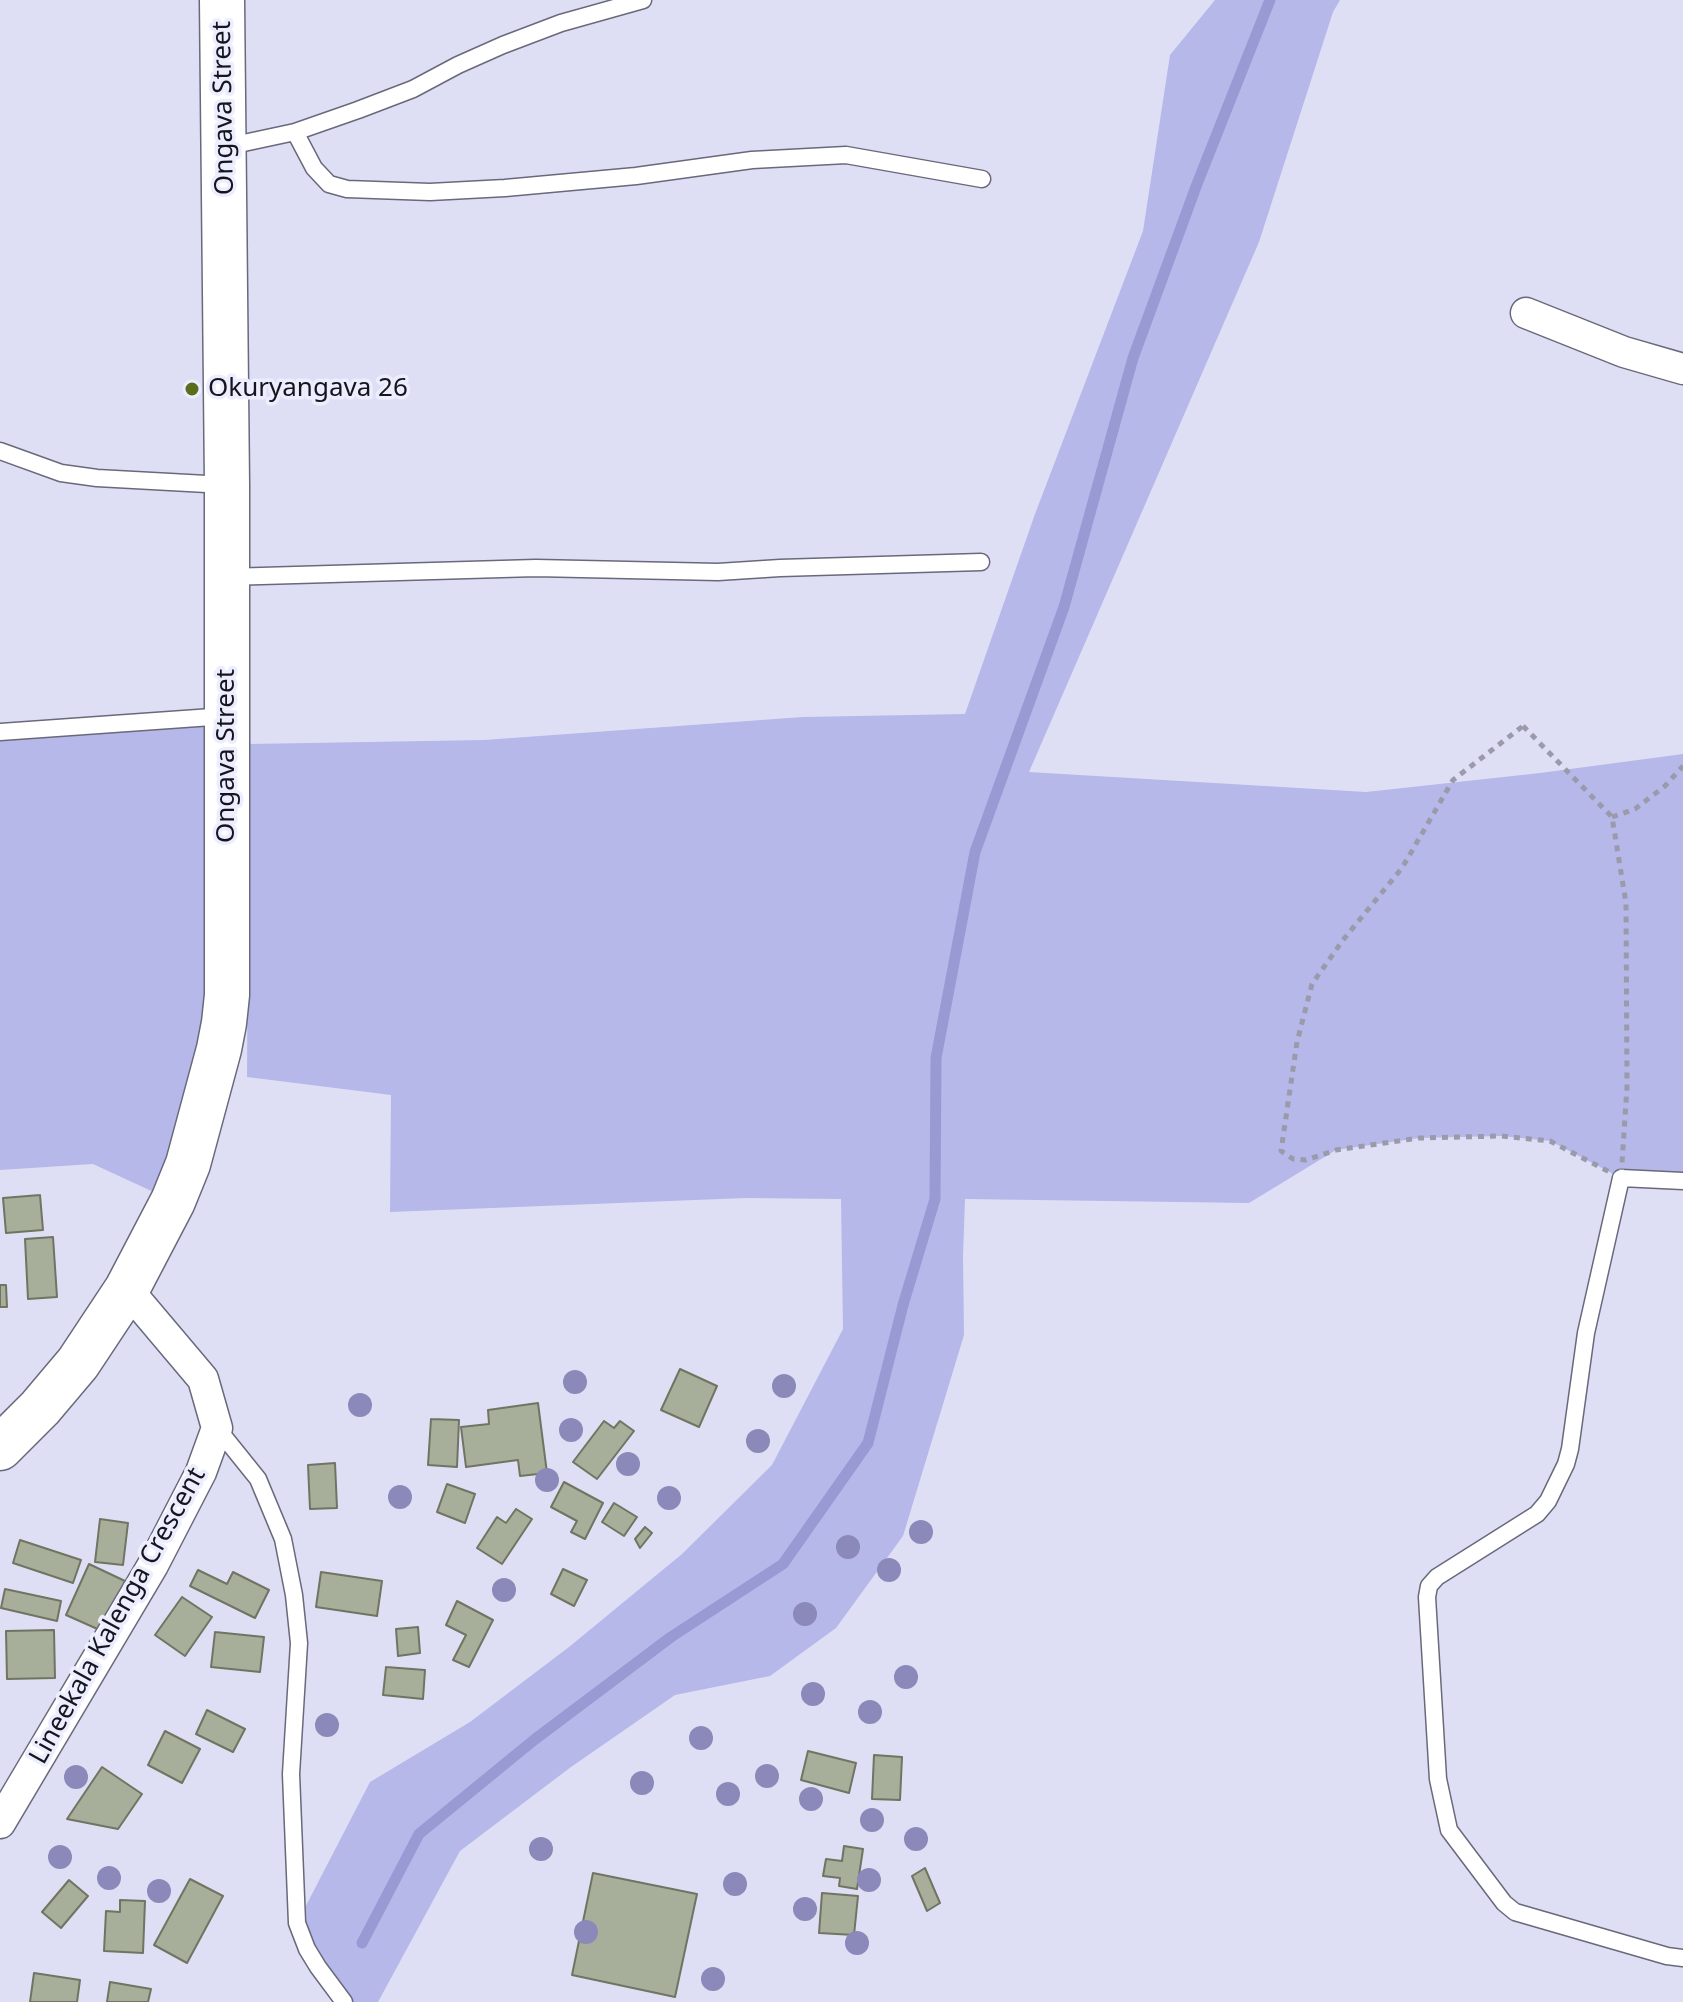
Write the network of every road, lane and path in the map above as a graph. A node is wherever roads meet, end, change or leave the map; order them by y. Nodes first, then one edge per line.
1 (222, 0) edge
2 (643, 0) edge
3 (295, 132) junction
4 (224, 147) junction
5 (982, 179) dead end
6 (1526, 313) dead end
7 (1683, 369) edge
8 (0, 451) edge
9 (227, 485) junction
10 (981, 562) dead end
11 (226, 577) junction
12 (227, 716) junction
13 (0, 732) edge
14 (1683, 766) edge
15 (1612, 817) junction
16 (1621, 1178) junction
17 (1683, 1181) edge
18 (127, 1289) junction
19 (217, 1428) junction
20 (0, 1448) edge
21 (0, 1823) edge
22 (1683, 1958) edge
23 (344, 2002) edge

1 - 4 street, Ongava Street
2 - 3 lane
3 - 4 lane
3 - 5 lane
4 - 9 street, Ongava Street
6 - 7 street
8 - 9 lane
9 - 11 street, Ongava Street
10 - 11 lane
11 - 12 street, Ongava Street
12 - 13 lane
12 - 18 street, Ongava Street
14 - 15 path
15 - 16 path
15 - 16 path
16 - 17 lane
16 - 22 lane
18 - 19 street
18 - 20 street, Ongava Street
19 - 21 street, Lineekala Kalenga Crescent
19 - 23 lane

